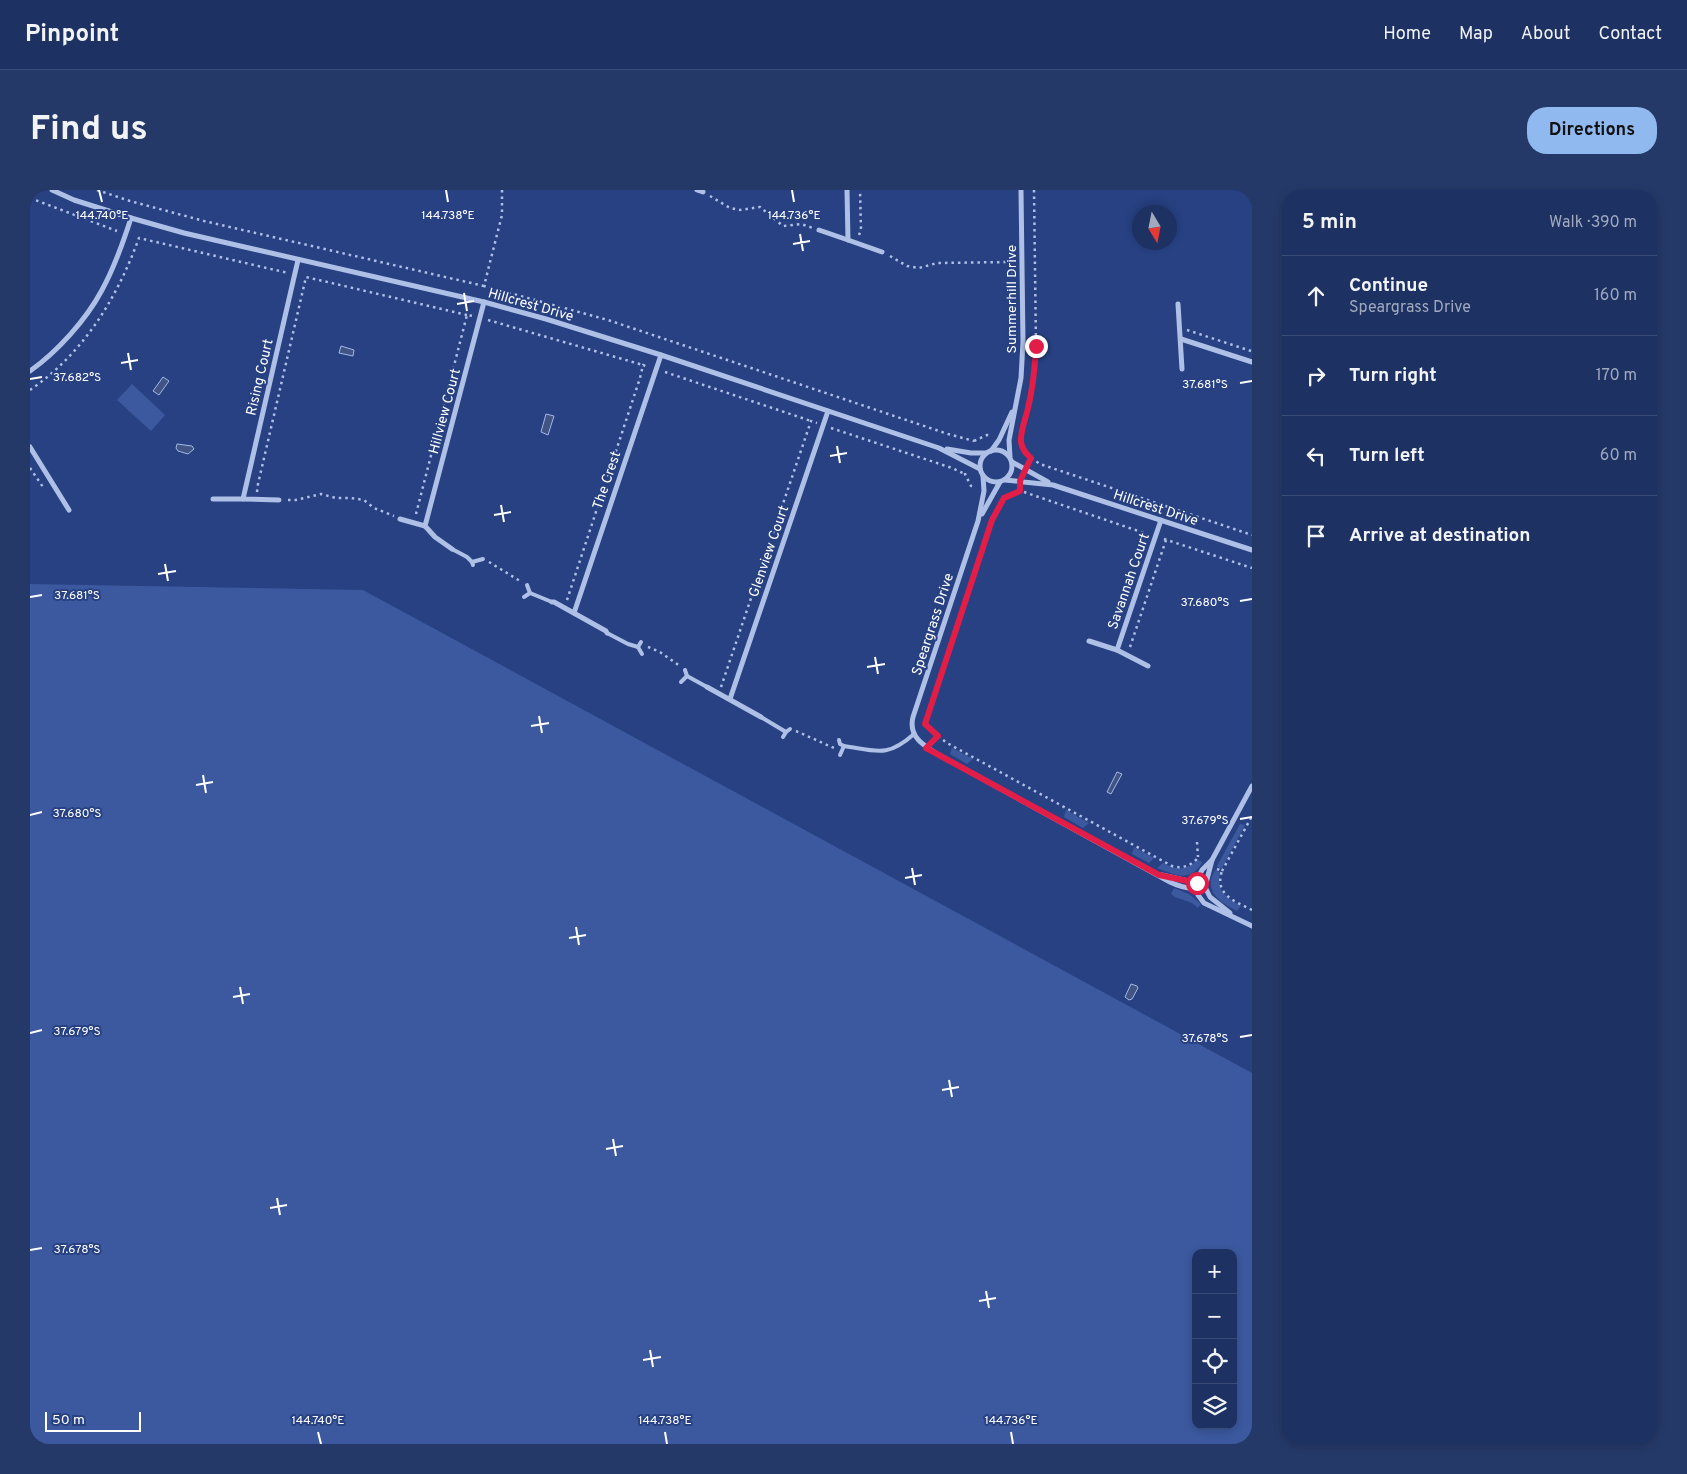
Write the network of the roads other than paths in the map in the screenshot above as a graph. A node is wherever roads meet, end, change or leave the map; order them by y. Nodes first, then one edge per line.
1 (52, 190) edge
2 (697, 190) edge
3 (847, 190) edge
4 (1021, 190) edge
5 (703, 192) road end
6 (131, 218) junction
7 (819, 230) road end
8 (851, 241) junction
9 (882, 252) road end
10 (298, 260) junction
11 (484, 302) junction
12 (1178, 304) dead end
13 (1181, 339) junction
14 (661, 355) junction
15 (1252, 362) edge
16 (1182, 369) dead end
17 (30, 371) edge
18 (1015, 407) junction
19 (828, 411) junction
20 (30, 447) edge
21 (939, 448) junction
22 (989, 452) junction
23 (1011, 460) junction
24 (980, 469) junction
25 (983, 476) junction
26 (1002, 481) junction
27 (1052, 485) junction
28 (214, 499) dead end
29 (242, 499) junction
30 (279, 500) road end
31 (70, 510) dead end
32 (400, 519) road end
33 (1161, 520) junction
34 (978, 521) junction
35 (425, 526) junction
36 (452, 548) joint
37 (1252, 550) edge
38 (483, 559) road end
39 (527, 585) road end
40 (530, 593) junction
41 (524, 597) dead end
42 (552, 602) joint
43 (574, 613) junction
44 (607, 633) joint
45 (1089, 641) dead end
46 (641, 642) road end
47 (638, 647) junction
48 (1117, 650) junction
49 (642, 654) dead end
50 (1148, 666) dead end
51 (685, 670) road end
52 (687, 676) junction
53 (681, 682) dead end
54 (707, 688) joint
55 (730, 699) junction
56 (761, 717) joint
57 (790, 729) road end
58 (786, 732) junction
59 (914, 734) junction
60 (783, 737) dead end
61 (839, 740) dead end
62 (1252, 786) edge
63 (1210, 863) junction
64 (1197, 886) junction
65 (1205, 887) junction
66 (1234, 916) junction
67 (1252, 926) edge

1 - 6 street, Hillcrest Drive
2 - 5 street
3 - 8 street
4 - 18 street, Summerhill Drive
6 - 10 street, Hillcrest Drive
6 - 17 street
7 - 8 street
8 - 9 street
10 - 11 street, Hillcrest Drive
10 - 29 street, Rising Court
11 - 14 street, Hillcrest Drive
11 - 35 street, Hillview Court
12 - 13 street
13 - 15 street
13 - 16 street
14 - 19 street, Hillcrest Drive
14 - 43 street, The Crest
18 - 22 street, Summerhill Drive
18 - 23 street, Summerhill Drive
19 - 21 street, Hillcrest Drive
19 - 55 street, Glenview Court
20 - 31 street
21 - 22 street, Hillcrest Drive
21 - 24 street, Hillcrest Drive
22 - 23 street
22 - 24 street
23 - 26 street
23 - 27 street, Hillcrest Drive
24 - 25 street
25 - 26 street
25 - 34 street, Speargrass Drive
26 - 27 street, Hillcrest Drive
26 - 34 street, Speargrass Drive
27 - 33 street, Hillcrest Drive
28 - 29 street
29 - 30 street
32 - 35 street
33 - 37 street, Hillcrest Drive
33 - 48 street, Savannah Court
34 - 59 street, Speargrass Drive
35 - 36 street
36 - 38 lane
39 - 40 lane
40 - 41 lane
40 - 42 lane
42 - 43 street
43 - 44 street
44 - 47 lane
45 - 48 street, Savannah Court
46 - 47 lane
47 - 49 lane
48 - 50 street, Savannah Court
51 - 52 lane
52 - 53 lane
52 - 54 lane
54 - 55 street
55 - 56 street
56 - 58 lane
57 - 58 lane
58 - 60 lane
59 - 61 lane
59 - 64 street
62 - 63 street
63 - 64 street
63 - 65 street
64 - 65 street
64 - 66 street
65 - 66 street
66 - 67 street

